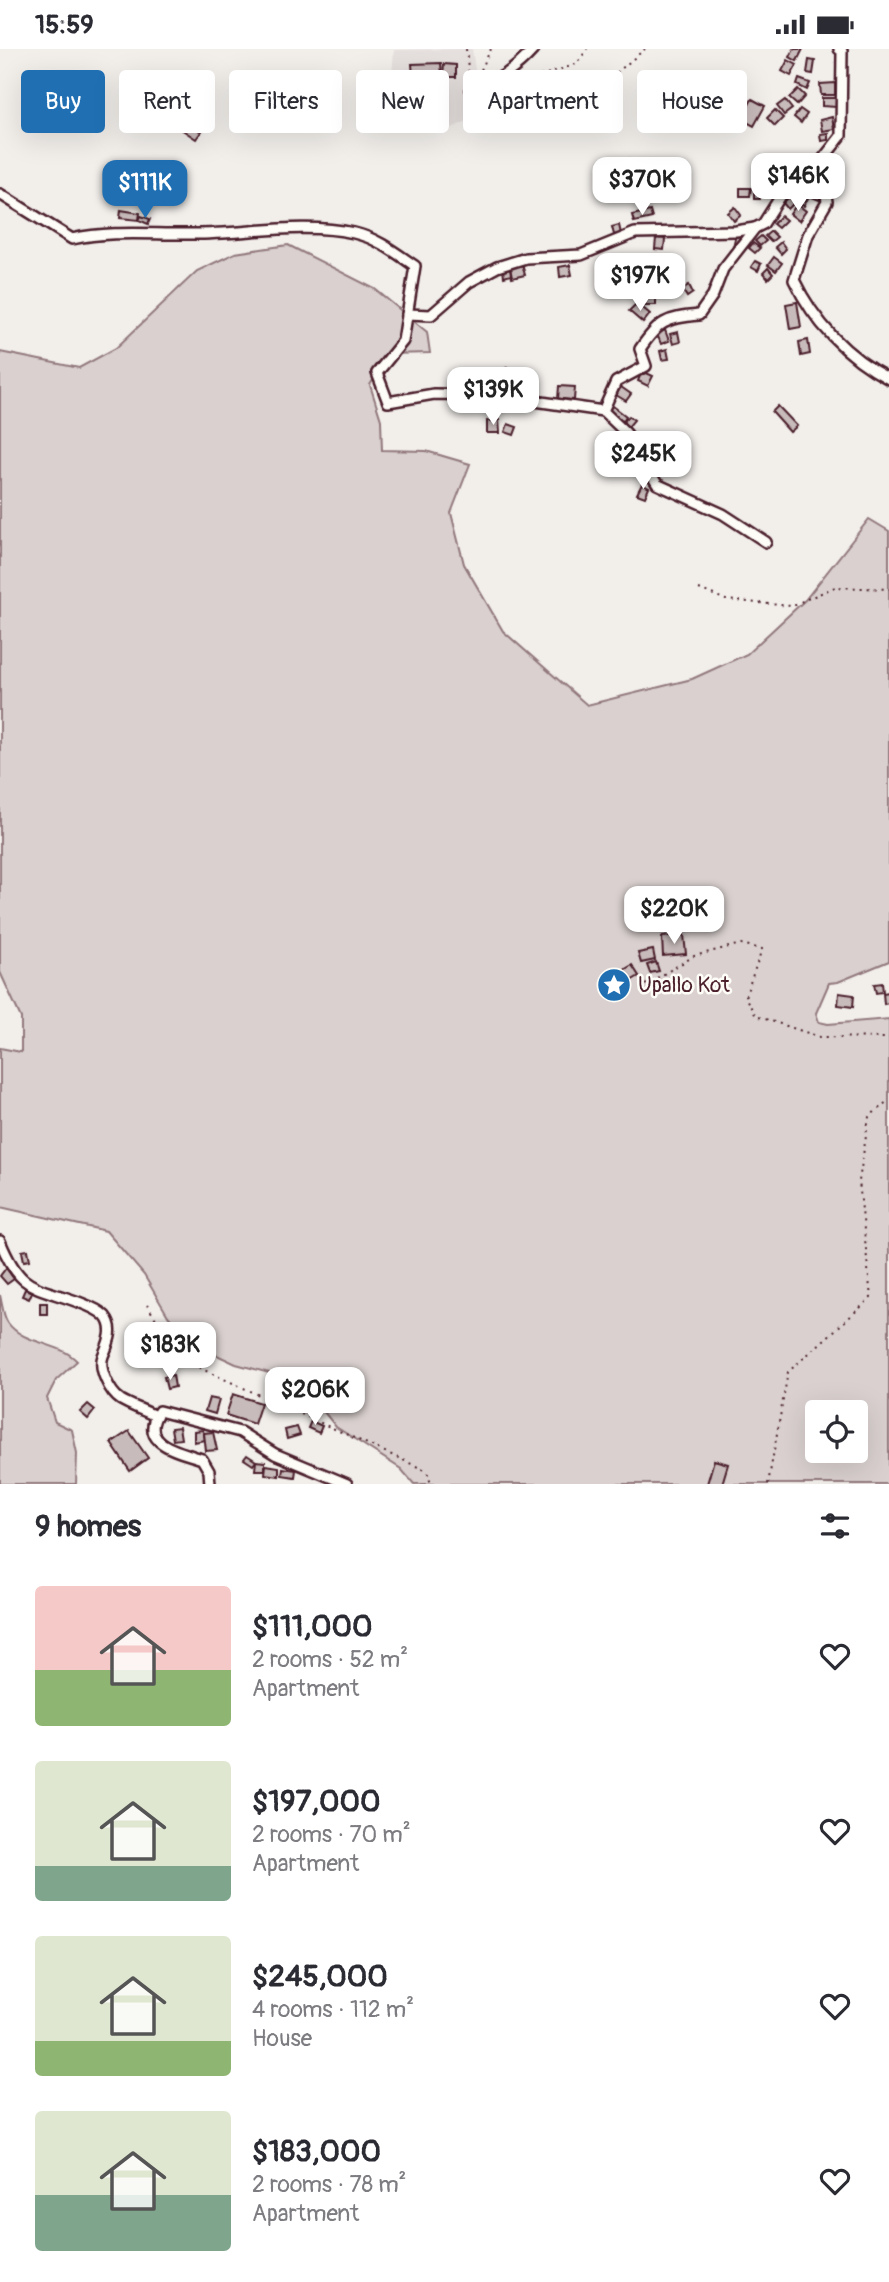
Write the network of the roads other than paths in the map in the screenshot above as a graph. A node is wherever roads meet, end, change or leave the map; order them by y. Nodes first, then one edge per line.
1 (534, 49) edge
2 (839, 49) edge
3 (513, 70) edge
4 (796, 179) junction
5 (0, 194) edge
6 (755, 228) junction
7 (407, 314) junction
8 (889, 379) edge
9 (603, 411) junction
10 (766, 542) dead end
11 (0, 1241) edge
12 (155, 1416) junction
13 (210, 1484) edge
14 (347, 1484) edge

1 - 3 street
2 - 4 street
4 - 6 street
4 - 8 street
5 - 7 street
6 - 7 street
6 - 9 street
7 - 9 street
9 - 10 street
11 - 12 street
12 - 13 street
12 - 14 street

